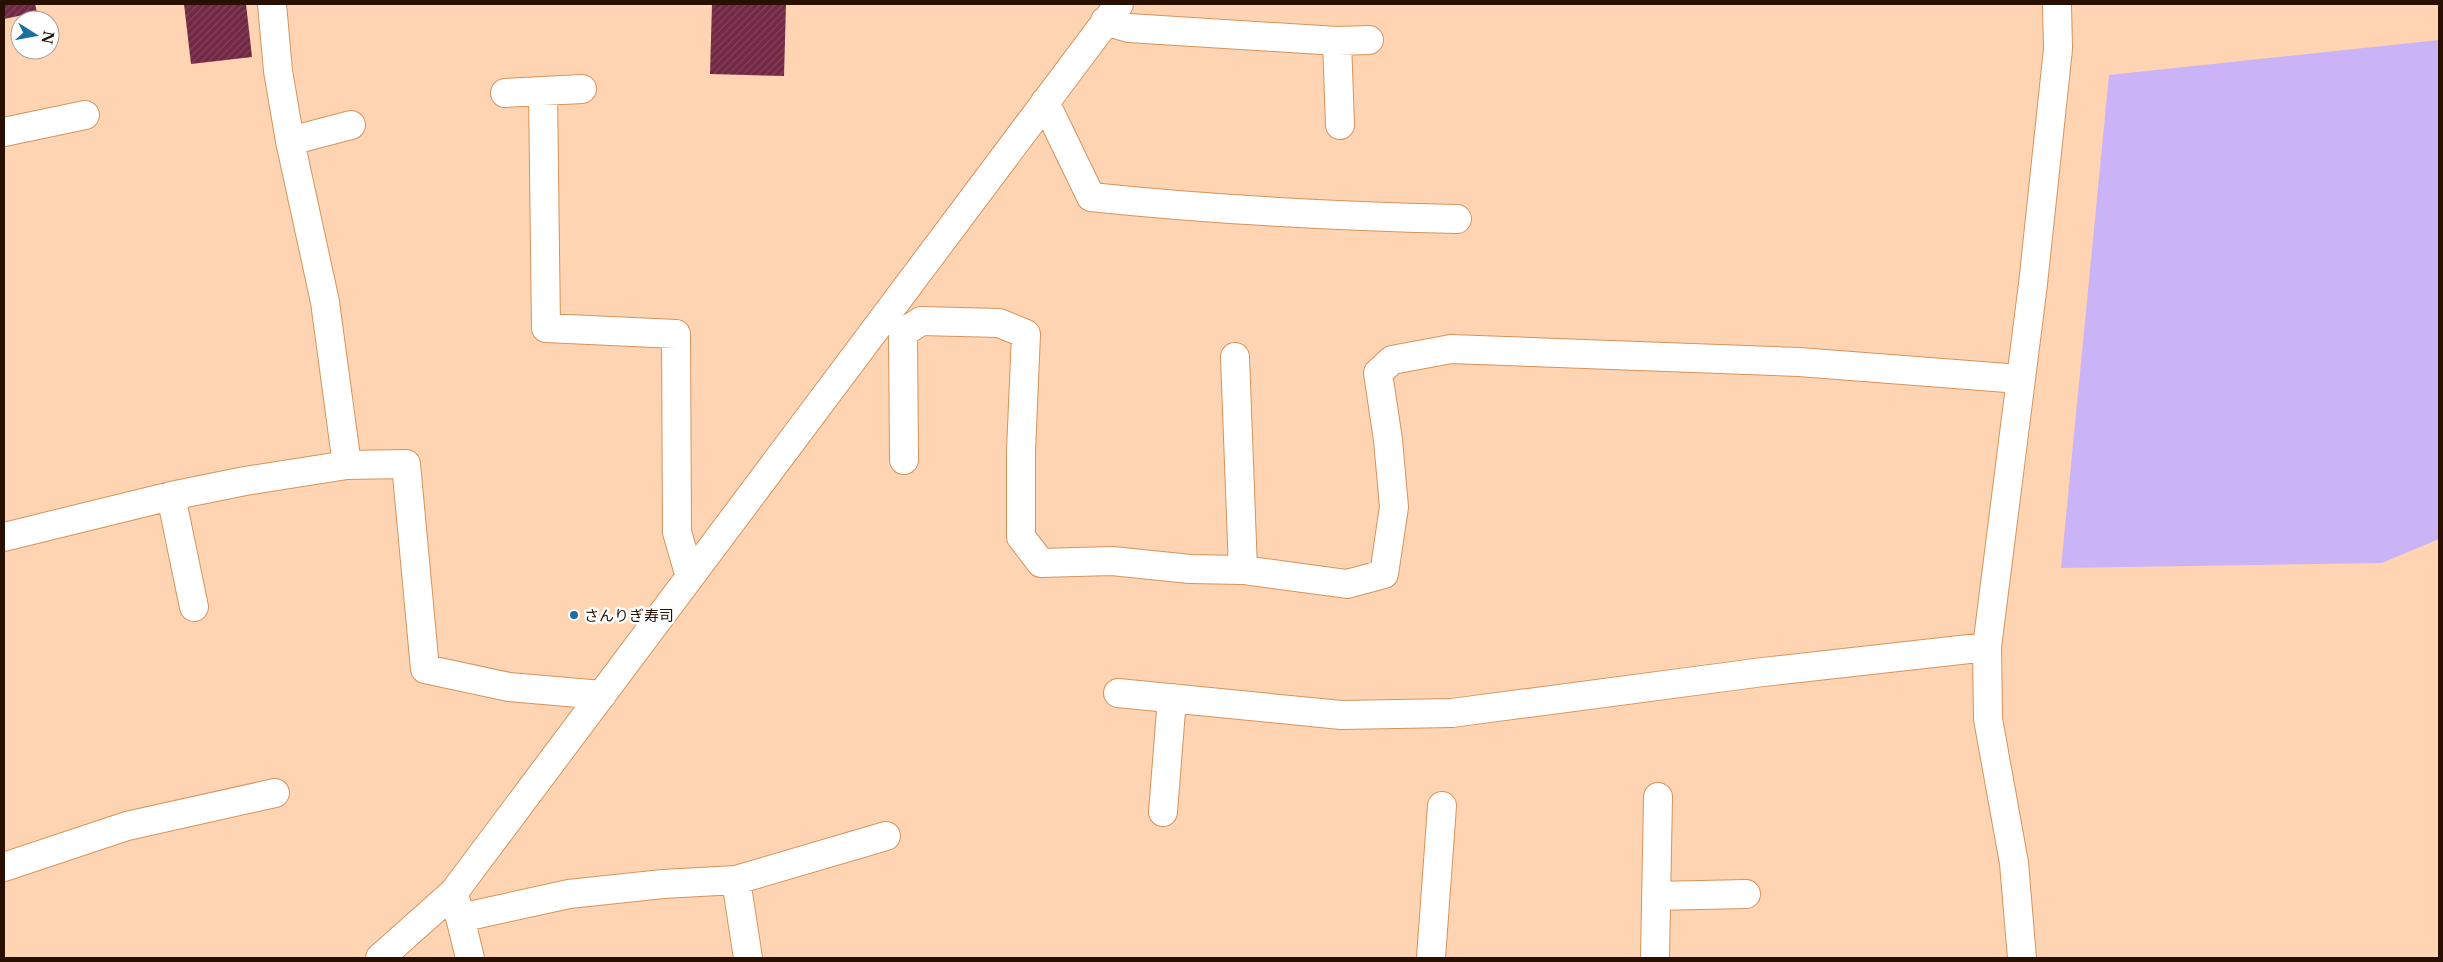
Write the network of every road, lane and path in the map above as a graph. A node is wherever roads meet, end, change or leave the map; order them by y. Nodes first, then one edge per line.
1 (272, 4) edge
2 (2057, 4) edge
3 (1112, 12) edge
4 (1368, 40) dead end
5 (1337, 41) junction
6 (582, 89) dead end
7 (542, 92) junction
8 (505, 93) dead end
9 (1045, 102) junction
10 (85, 115) dead end
11 (351, 124) dead end
12 (1340, 125) dead end
13 (4, 132) edge
14 (290, 141) junction
15 (1457, 218) dead end
16 (1235, 357) dead end
17 (2020, 378) junction
18 (904, 460) dead end
19 (347, 465) junction
20 (171, 496) junction
21 (4, 537) edge
22 (1243, 570) junction
23 (690, 577) junction
24 (194, 607) dead end
25 (1987, 648) junction
26 (1118, 693) dead end
27 (602, 695) junction
28 (1172, 698) junction
29 (275, 793) dead end
30 (1658, 797) dead end
31 (1442, 806) dead end
32 (1163, 812) dead end
33 (886, 836) dead end
34 (4, 868) edge
35 (736, 880) junction
36 (454, 892) junction
37 (1746, 894) dead end
38 (1656, 896) junction
39 (460, 918) junction
40 (380, 958) edge
41 (470, 958) edge
42 (748, 958) edge
43 (1431, 958) edge
44 (1655, 958) edge
45 (2022, 958) edge

1 - 14 street
2 - 17 street
3 - 5 street
3 - 9 street
4 - 5 street
5 - 12 street
6 - 7 street
7 - 8 street
7 - 23 street
9 - 15 street
9 - 23 street
10 - 13 street
11 - 14 street
14 - 19 street
16 - 22 street
17 - 22 street
17 - 25 street
18 - 22 street
19 - 20 street
19 - 27 street
20 - 21 street
20 - 24 street
23 - 27 street
25 - 28 street
25 - 45 street
26 - 28 street
27 - 36 street
28 - 32 street
29 - 34 street
30 - 38 street
31 - 43 street
33 - 35 street
35 - 39 street
35 - 42 street
36 - 39 street
36 - 40 street
37 - 38 street
38 - 44 street
39 - 41 street

